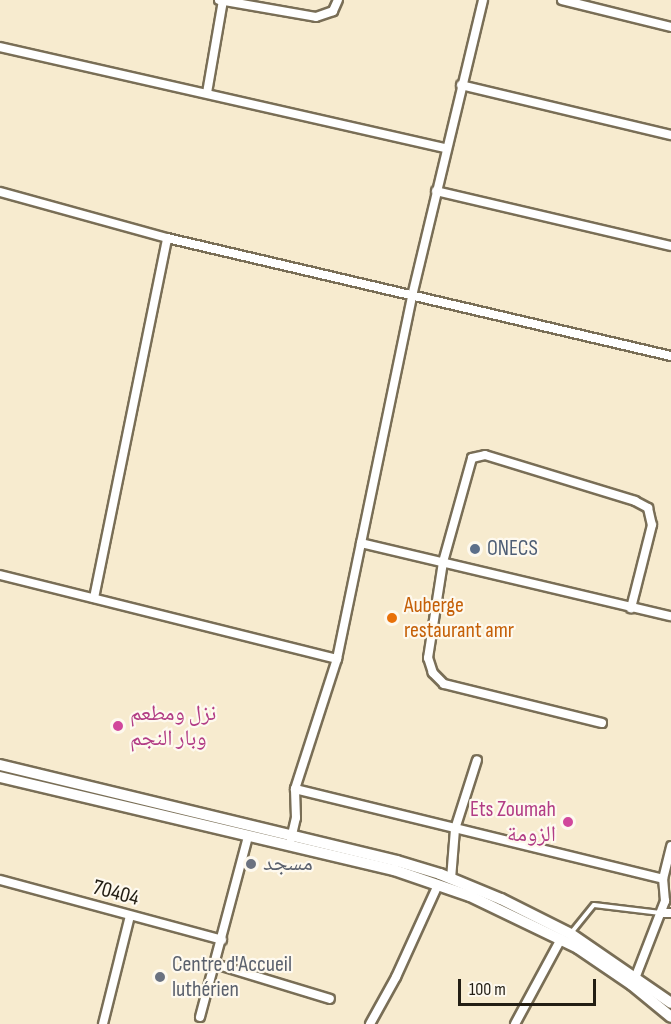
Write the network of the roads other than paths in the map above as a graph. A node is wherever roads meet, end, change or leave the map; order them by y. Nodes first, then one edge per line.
1 (222, 0) edge
2 (338, 0) edge
3 (483, 0) edge
4 (562, 0) edge
5 (671, 27) edge
6 (0, 47) edge
7 (461, 85) junction
8 (207, 93) junction
9 (671, 135) edge
10 (446, 148) junction
11 (436, 191) junction
12 (0, 192) edge
13 (167, 238) junction
14 (671, 246) edge
15 (412, 296) junction
16 (671, 356) edge
17 (361, 543) junction
18 (443, 562) junction
19 (0, 575) edge
20 (94, 598) junction
21 (631, 608) junction
22 (671, 616) edge
23 (337, 659) junction
24 (602, 723) dead end
25 (477, 760) dead end
26 (0, 765) edge
27 (0, 777) edge
28 (295, 789) junction
29 (455, 829) junction
30 (248, 836) junction
31 (290, 841) junction
32 (671, 846) edge
33 (451, 879) junction
34 (663, 879) junction
35 (0, 880) edge
36 (438, 885) junction
37 (660, 913) junction
38 (671, 913) edge
39 (130, 916) junction
40 (566, 936) junction
41 (222, 940) junction
42 (215, 964) junction
43 (634, 981) junction
44 (330, 999) dead end
45 (670, 999) edge
46 (200, 1017) dead end
47 (671, 1017) edge
48 (103, 1024) edge
49 (370, 1024) edge
50 (515, 1024) edge

1 - 2 street
1 - 8 street
3 - 7 street
4 - 5 street
6 - 8 street
7 - 9 street
7 - 10 street
8 - 10 street
10 - 11 street
11 - 14 street
11 - 15 street
12 - 13 street
13 - 15 street
13 - 20 street
15 - 16 street
15 - 17 street
17 - 18 street
17 - 23 street
18 - 21 street
18 - 21 street
18 - 24 street
19 - 20 street
20 - 23 street
21 - 22 street
23 - 28 street
25 - 29 street
26 - 31 main road
27 - 30 main road
28 - 29 street
28 - 31 street
29 - 33 street
29 - 34 street
30 - 31 main road
30 - 41 street
31 - 33 main road
31 - 36 main road
32 - 34 street
33 - 40 main road
34 - 37 street
35 - 39 street, 70404
36 - 40 main road
36 - 49 street
37 - 38 street
37 - 40 lane
37 - 43 street
39 - 41 street, 70404
39 - 48 street
40 - 43 main road
40 - 50 street
41 - 42 street
42 - 44 street
42 - 46 street
43 - 45 main road
43 - 47 main road

